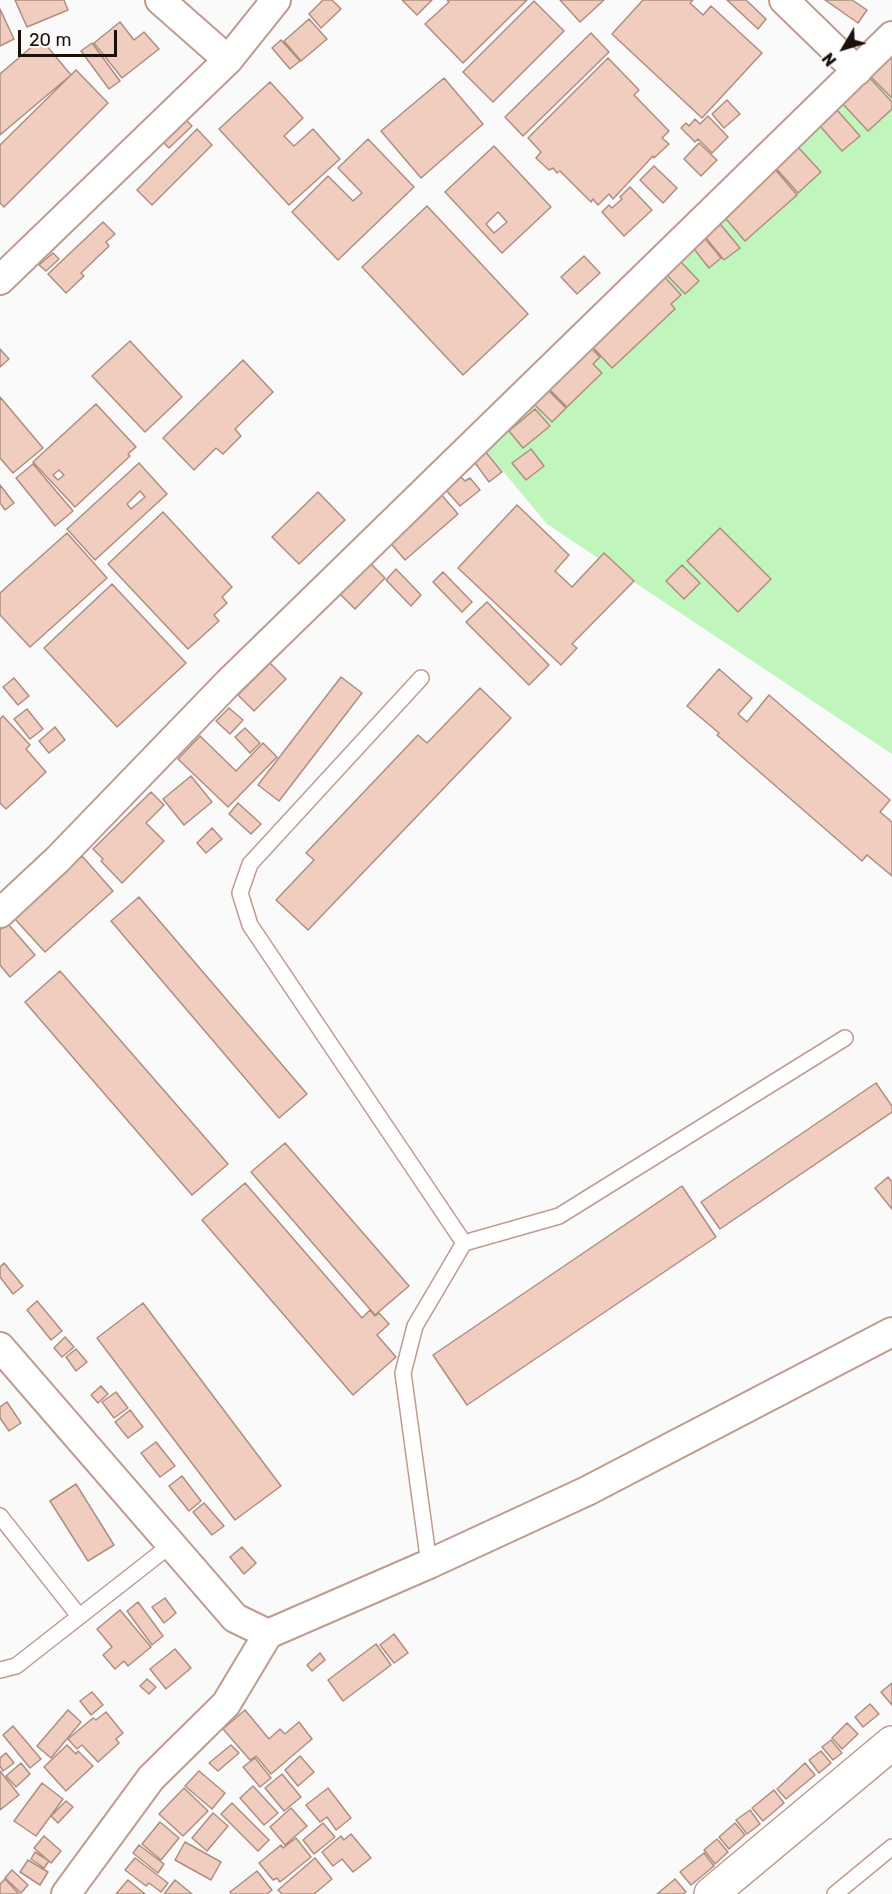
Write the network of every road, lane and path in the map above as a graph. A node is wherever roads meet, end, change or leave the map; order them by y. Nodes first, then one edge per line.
1 (160, 0) edge
2 (276, 0) edge
3 (784, 0) edge
4 (892, 36) edge
5 (228, 60) junction
6 (857, 71) junction
7 (0, 280) edge
8 (422, 678) dead end
9 (0, 913) edge
10 (845, 1038) dead end
11 (464, 1243) junction
12 (892, 1332) edge
13 (5, 1362) edge
14 (0, 1516) edge
15 (172, 1544) junction
16 (429, 1564) junction
17 (79, 1617) junction
18 (268, 1634) junction
19 (0, 1670) edge
20 (892, 1743) edge
21 (892, 1847) edge
22 (66, 1894) edge
23 (711, 1894) edge
24 (835, 1894) edge

1 - 5 street
2 - 5 street
3 - 6 street
4 - 6 street
5 - 7 street
6 - 9 street
8 - 11 lane
10 - 11 lane
11 - 16 lane
12 - 16 street
13 - 15 street
14 - 17 lane
15 - 17 lane
15 - 18 street
16 - 18 street
17 - 19 lane
18 - 22 street
20 - 23 street
21 - 24 lane

